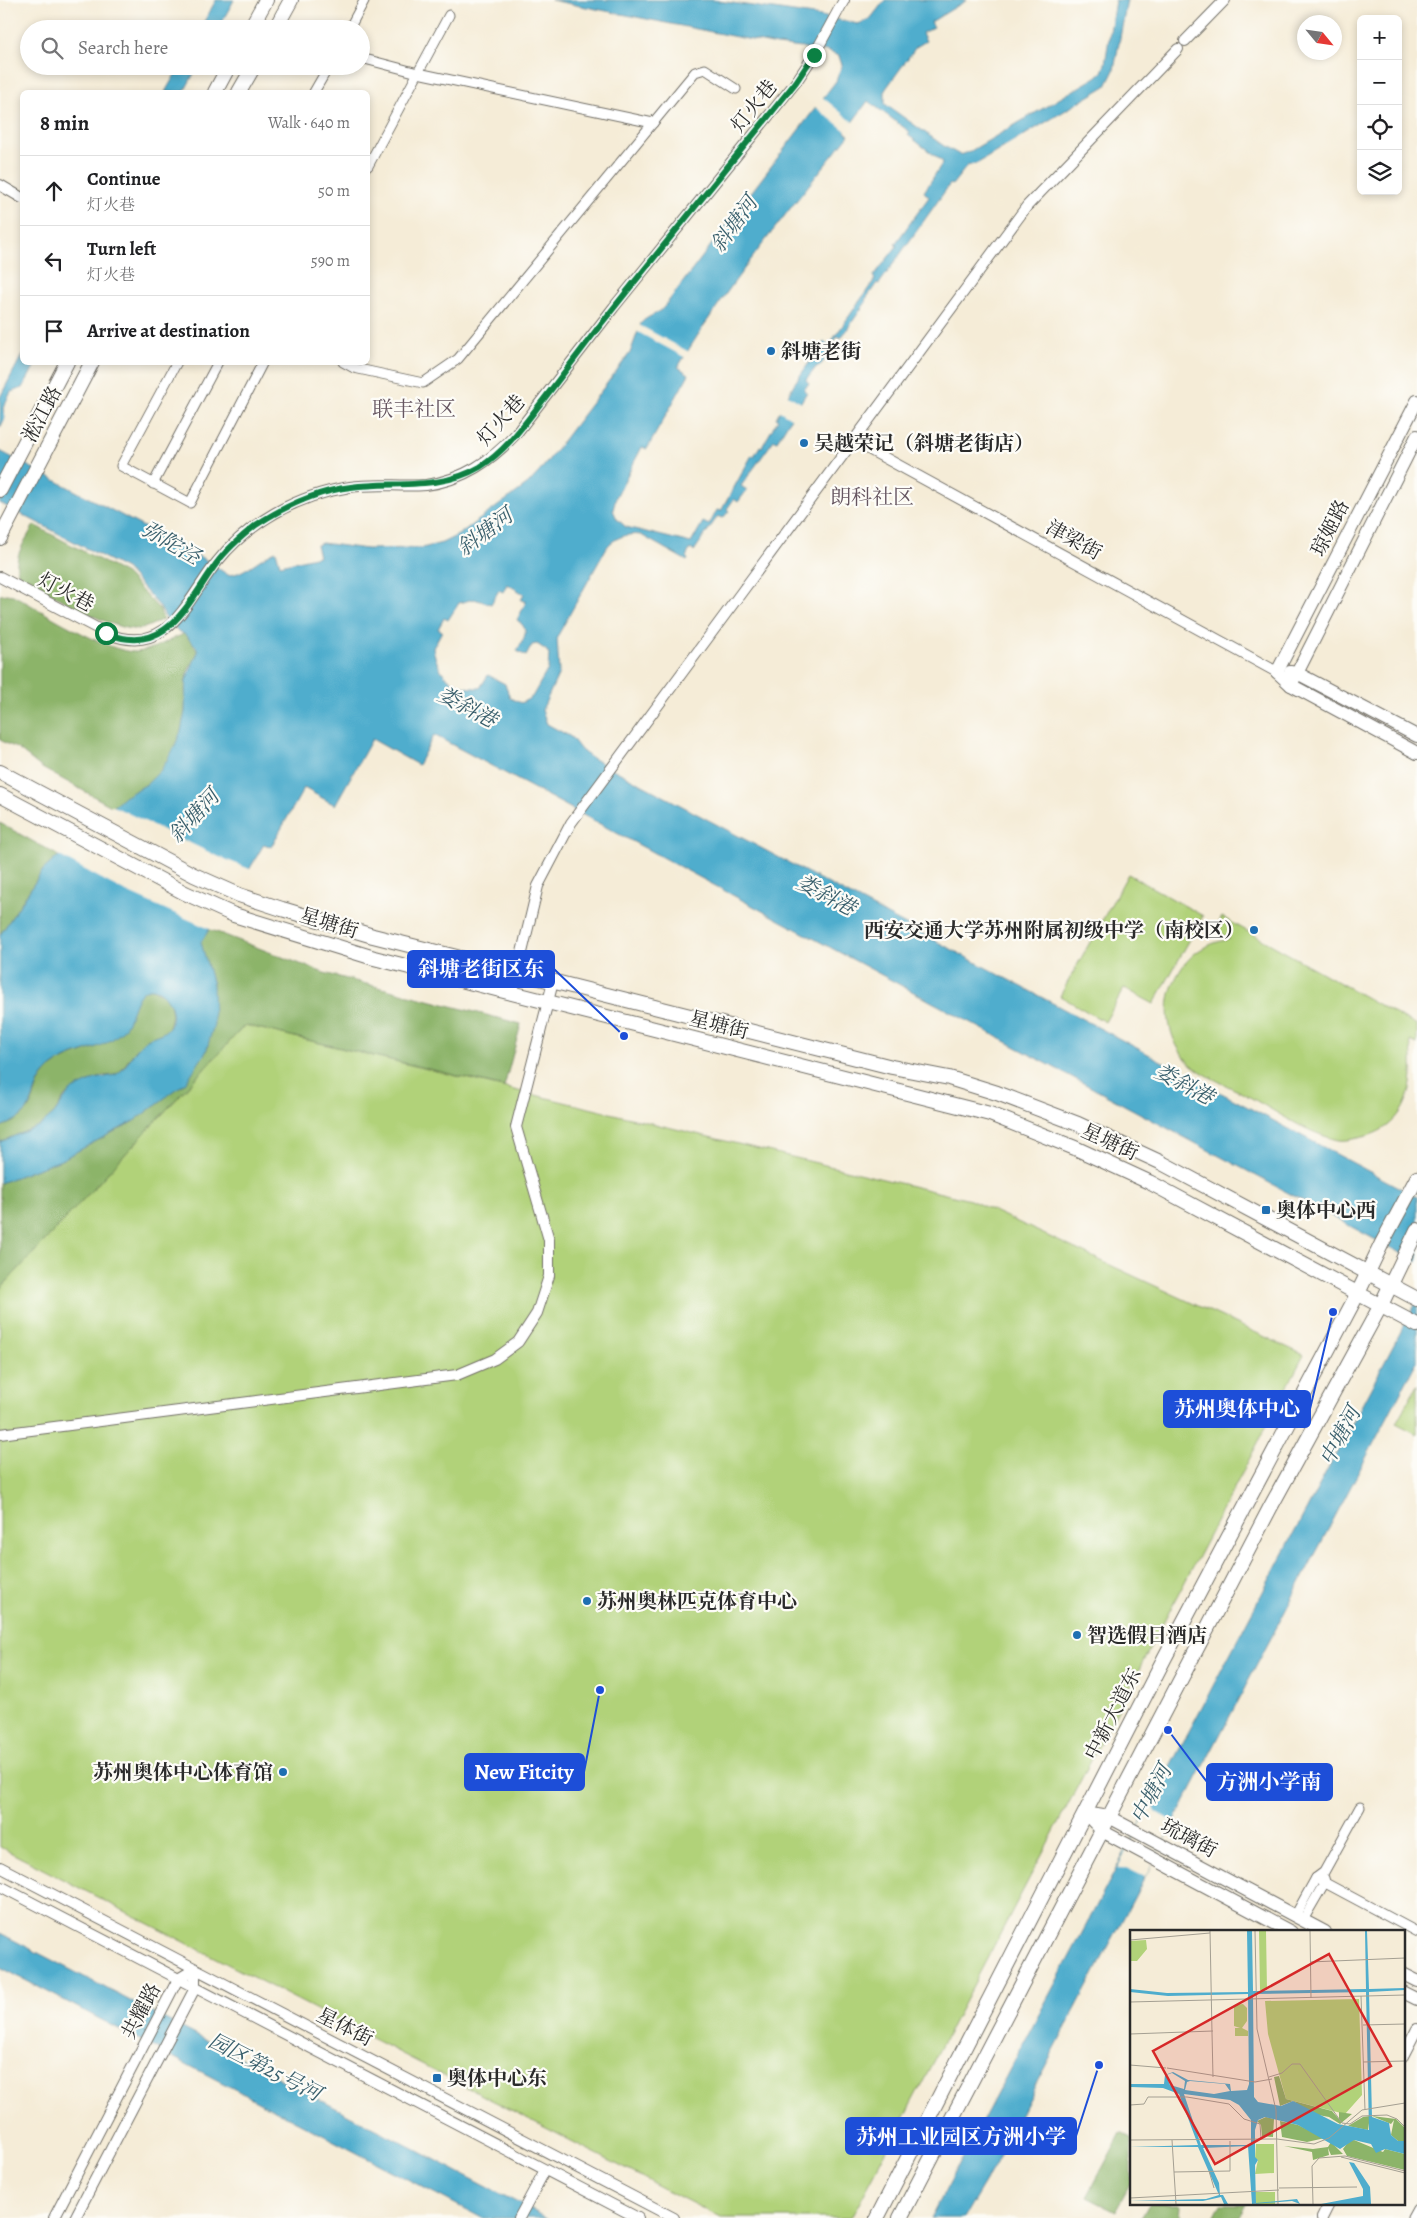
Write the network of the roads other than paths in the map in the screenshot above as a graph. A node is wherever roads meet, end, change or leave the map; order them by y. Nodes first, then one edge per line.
1 (266, 0) edge
2 (291, 0) edge
3 (844, 0) edge
4 (1225, 0) edge
5 (364, 1) edge
6 (449, 15) dead end
7 (255, 20) edge
8 (280, 20) edge
9 (354, 20) edge
10 (370, 60) edge
11 (418, 72) junction
12 (224, 75) edge
13 (249, 75) edge
14 (324, 75) edge
15 (736, 89) dead end
16 (216, 90) edge
17 (240, 90) edge
18 (315, 90) edge
19 (653, 123) junction
20 (370, 162) edge
21 (0, 185) edge
22 (20, 197) edge
23 (65, 365) edge
24 (90, 365) edge
25 (175, 365) edge
26 (216, 365) edge
27 (261, 365) edge
28 (349, 365) edge
29 (1417, 401) edge
30 (1417, 436) edge
31 (854, 441) junction
32 (153, 484) junction
33 (0, 490) edge
34 (0, 538) edge
35 (0, 577) edge
36 (1277, 672) junction
37 (1297, 672) junction
38 (1291, 685) junction
39 (1417, 736) edge
40 (1417, 753) edge
41 (0, 772) edge
42 (0, 795) edge
43 (517, 972) junction
44 (552, 982) junction
45 (512, 994) junction
46 (547, 1003) junction
47 (1417, 1178) edge
48 (1417, 1230) edge
49 (1368, 1272) junction
50 (1390, 1284) junction
51 (1358, 1293) junction
52 (1416, 1298) edge
53 (1381, 1305) junction
54 (1411, 1322) edge
55 (0, 1434) edge
56 (1360, 1807) dead end
57 (1085, 1813) junction
58 (1109, 1817) junction
59 (1102, 1831) junction
60 (0, 1867) edge
61 (1322, 1878) junction
62 (0, 1886) edge
63 (1299, 1918) junction
64 (1287, 1930) edge
65 (1321, 1930) edge
66 (1417, 1932) edge
67 (195, 1969) junction
68 (1404, 1974) edge
69 (178, 1979) junction
70 (1417, 1981) edge
71 (195, 1988) junction
72 (1404, 1992) edge
73 (1417, 1999) edge
74 (1417, 2029) edge
75 (1404, 2054) edge
76 (545, 2170) junction
77 (1328, 2206) edge
78 (1417, 2209) edge
79 (54, 2218) edge
80 (75, 2218) edge
81 (520, 2218) edge
82 (638, 2218) edge
83 (674, 2218) edge
84 (877, 2218) edge
85 (900, 2218) edge
86 (1322, 2218) edge
87 (1412, 2218) edge

1 - 7 main road
2 - 8 main road
3 - 35 street, 灯火巷
4 - 31 street
5 - 9 street
6 - 11 street
10 - 11 street
11 - 19 street
11 - 20 street
12 - 16 main road
13 - 17 main road
14 - 18 street
15 - 19 street
19 - 28 street
21 - 22 street
23 - 33 main road, 淞江路
24 - 34 main road, 淞江路
25 - 32 street
26 - 32 street
27 - 32 street
29 - 36 main road, 琼姬路
30 - 37 main road, 琼姬路
31 - 36 street, 津梁街
31 - 43 street
36 - 37 main road, 津梁街
36 - 38 main road, 津梁街
37 - 38 main road, 琼姬路
37 - 39 main road, 津梁街
38 - 40 main road, 津梁街
41 - 43 main road, 星塘街
42 - 45 main road, 星塘街
43 - 44 main road, 星塘街
43 - 45 street
44 - 46 street
44 - 49 main road, 星塘街
45 - 46 main road, 星塘街
46 - 51 main road, 星塘街
46 - 55 street
47 - 49 main road, 中新大道东
48 - 50 main road
49 - 50 main road, 星塘街
49 - 51 main road, 中新大道东
50 - 52 main road, 星塘街
50 - 53 main road
51 - 53 main road, 星塘街
51 - 57 main road, 中新大道东
53 - 54 main road, 星塘街
53 - 58 main road
56 - 61 street
57 - 58 main road, 琉璃街
57 - 59 main road, 琉璃街
57 - 84 main road, 中新大道东
58 - 59 main road
58 - 63 main road, 琉璃街
59 - 64 main road, 琉璃街
59 - 85 main road
60 - 67 street, 星体街
61 - 63 street
61 - 66 street
62 - 69 street, 星体街
63 - 65 main road, 琉璃街
67 - 69 street, 共耀路
67 - 71 street, 共耀路
67 - 83 street, 星体街
68 - 70 main road
69 - 71 street, 星体街
69 - 79 street, 共耀路
71 - 76 street, 星体街
71 - 80 street, 共耀路
72 - 73 main road
74 - 75 street
76 - 81 street
76 - 82 street, 星体街
77 - 86 street
78 - 87 street

